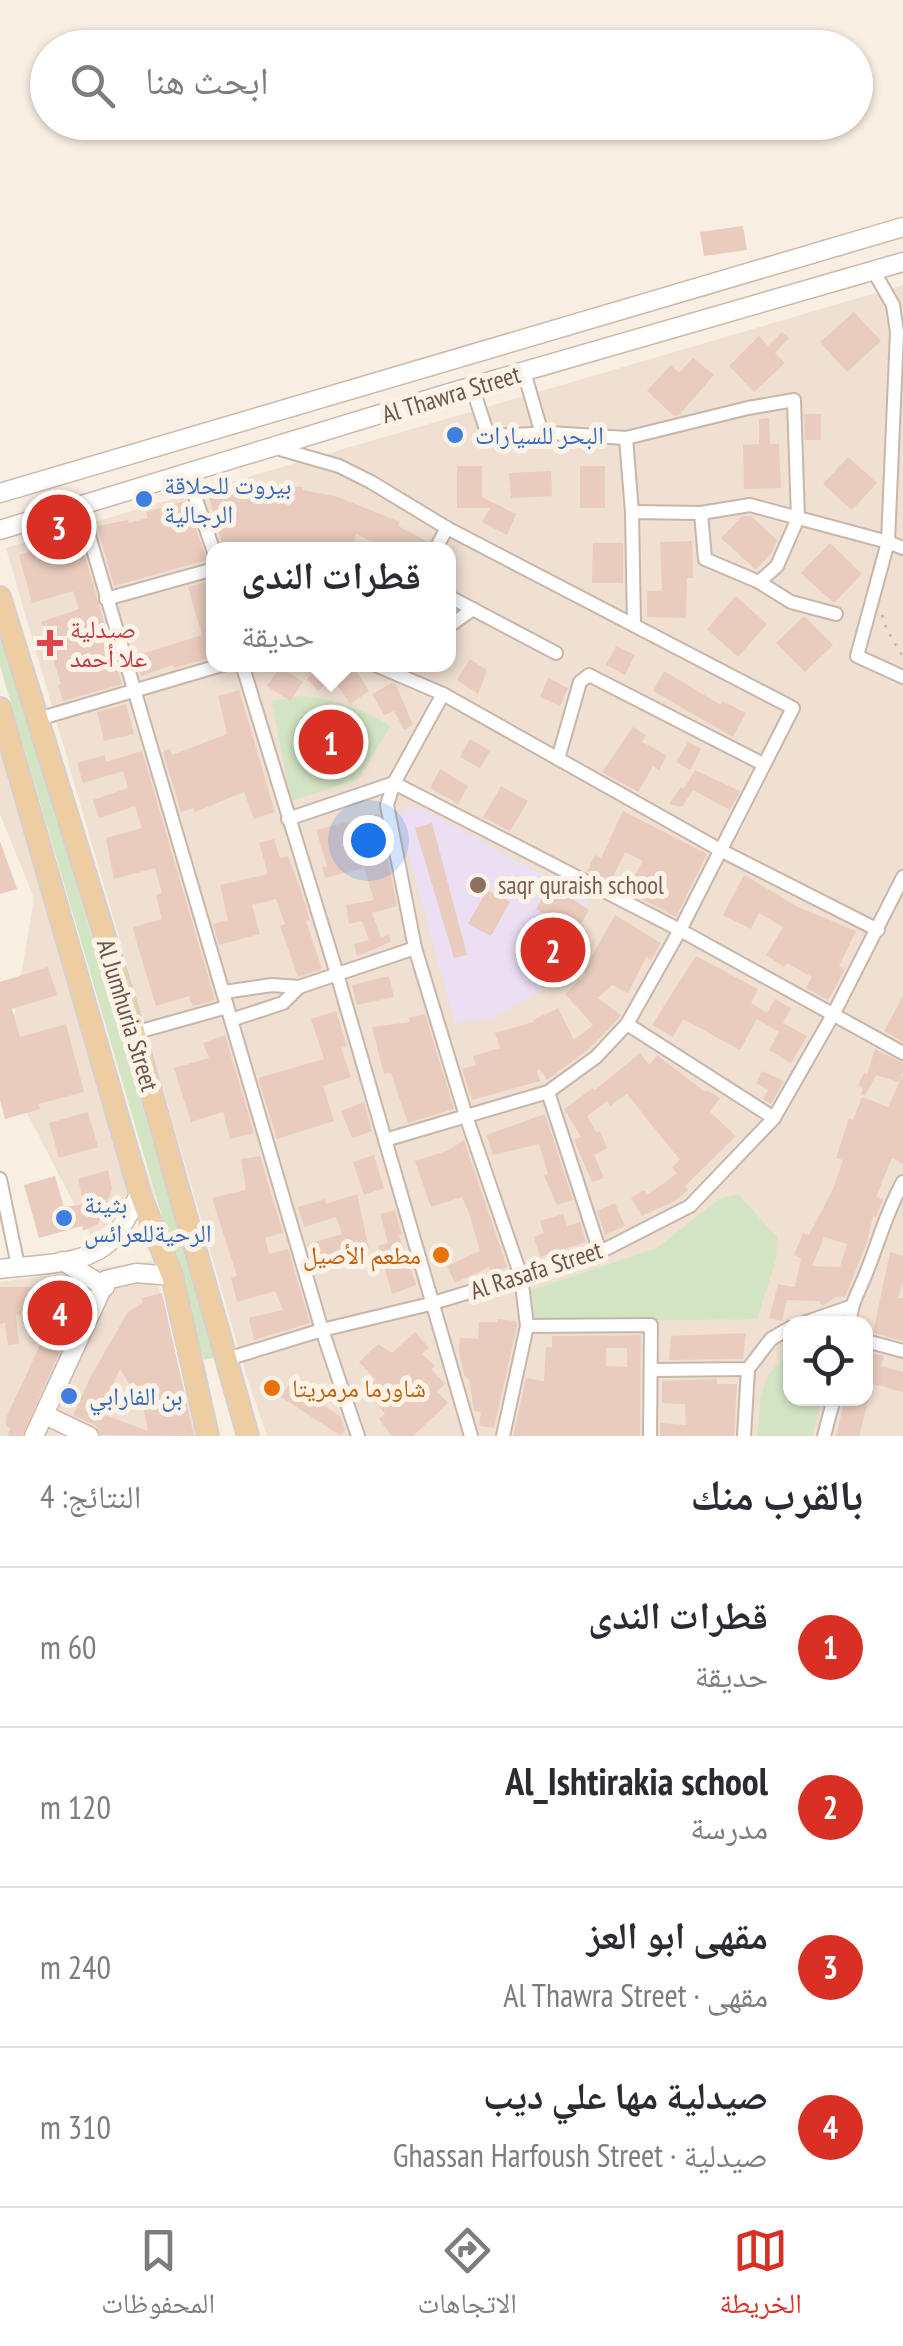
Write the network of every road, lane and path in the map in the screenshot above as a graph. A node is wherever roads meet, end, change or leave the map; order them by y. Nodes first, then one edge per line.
1 (903, 227) edge
2 (903, 262) edge
3 (873, 270) junction
4 (899, 310) edge
5 (486, 350) junction
6 (438, 365) junction
7 (524, 372) junction
8 (498, 379) junction
9 (472, 387) junction
10 (449, 394) junction
11 (899, 398) edge
12 (542, 434) junction
13 (626, 438) junction
14 (899, 438) edge
15 (273, 448) junction
16 (187, 473) junction
17 (0, 493) edge
18 (80, 505) junction
19 (632, 512) junction
20 (701, 513) junction
21 (798, 518) junction
22 (447, 528) junction
23 (0, 530) edge
24 (211, 542) edge
25 (439, 542) edge
26 (888, 542) junction
27 (903, 548) edge
28 (206, 571) edge
29 (760, 582) junction
30 (0, 597) edge
31 (106, 599) junction
32 (456, 600) edge
33 (473, 609) junction
34 (882, 612) dead end
35 (836, 614) dead end
36 (456, 621) edge
37 (634, 625) junction
38 (556, 652) dead end
39 (903, 657) edge
40 (206, 671) edge
41 (244, 672) edge
42 (392, 672) edge
43 (903, 677) edge
44 (135, 694) junction
45 (443, 694) junction
46 (0, 708) edge
47 (38, 720) junction
48 (558, 758) junction
49 (763, 764) junction
50 (394, 783) junction
51 (288, 819) junction
52 (722, 851) junction
53 (901, 887) edge
54 (680, 930) junction
55 (878, 930) junction
56 (415, 948) junction
57 (337, 974) junction
58 (300, 987) junction
59 (224, 992) junction
60 (229, 1013) junction
61 (834, 1013) junction
62 (627, 1024) junction
63 (134, 1033) junction
64 (903, 1053) edge
65 (548, 1092) junction
66 (466, 1116) junction
67 (774, 1118) junction
68 (385, 1140) junction
69 (0, 1178) edge
70 (903, 1182) edge
71 (140, 1194) junction
72 (897, 1206) edge
73 (115, 1236) junction
74 (600, 1252) junction
75 (63, 1261) junction
76 (9, 1268) edge
77 (172, 1276) junction
78 (521, 1276) junction
79 (104, 1287) junction
80 (430, 1304) junction
81 (850, 1307) junction
82 (824, 1316) edge
83 (850, 1316) edge
84 (527, 1326) junction
85 (322, 1330) junction
86 (783, 1332) edge
87 (873, 1343) edge
88 (903, 1351) edge
89 (227, 1359) junction
90 (748, 1369) junction
91 (650, 1370) junction
92 (832, 1406) edge
93 (45, 1415) junction
94 (205, 1431) edge
95 (34, 1436) edge
96 (89, 1436) edge
97 (248, 1436) edge
98 (358, 1436) edge
99 (471, 1436) edge
100 (504, 1436) edge
101 (650, 1436) edge
102 (744, 1436) edge
103 (824, 1436) edge

1 - 5 main road, Al Thawra Street
2 - 3 main road, Al Thawra Street
3 - 4 street
3 - 7 main road, Al Thawra Street
4 - 11 street
5 - 6 main road, Al Thawra Street
5 - 8 main road
6 - 10 main road
6 - 17 main road, Al Thawra Street
7 - 8 main road, Al Thawra Street
7 - 12 street
8 - 9 main road, Al Thawra Street
9 - 10 main road, Al Thawra Street
9 - 12 street
10 - 15 main road, Al Thawra Street
11 - 14 street
12 - 13 street
13 - 19 street
13 - 21 street
14 - 26 street
15 - 16 main road, Al Thawra Street
15 - 22 street
16 - 18 main road, Al Thawra Street
16 - 24 street
18 - 23 main road, Al Thawra Street
18 - 31 street
19 - 20 street
19 - 37 street
20 - 21 street
20 - 29 street
21 - 26 street
21 - 29 street
22 - 25 street
22 - 37 street
26 - 27 street
26 - 43 street
28 - 31 street
29 - 35 street
30 - 47 main road, Al Jumhuria Street
31 - 44 street
32 - 33 street
33 - 36 street
33 - 38 street
34 - 39 path
37 - 49 street
40 - 44 street
41 - 51 street
42 - 45 street
44 - 47 street
44 - 59 street
45 - 48 street
45 - 50 street
46 - 71 main road, Al Jumhuria Street
47 - 63 main road, Al Jumhuria Street
48 - 49 street
48 - 52 street
49 - 52 street
50 - 51 street
50 - 54 street
50 - 56 street
51 - 57 street
52 - 54 street
52 - 55 street
53 - 55 street, Al Rasafa Street
54 - 61 street
54 - 62 street
55 - 61 street, Al Rasafa Street
56 - 57 street
56 - 66 street
57 - 58 street
57 - 68 street
58 - 59 street
58 - 60 street
59 - 60 street
60 - 63 street
60 - 85 street
61 - 64 street
61 - 67 street, Al Rasafa Street
62 - 65 street
62 - 67 street
63 - 89 main road, Al Jumhuria Street
65 - 66 street
65 - 74 street
66 - 68 street
66 - 78 street
67 - 74 street, Al Rasafa Street
68 - 80 street
69 - 76 street
70 - 72 street
71 - 73 main road
71 - 77 main road, Al Jumhuria Street
72 - 81 street
73 - 75 main road
73 - 79 main road
74 - 78 street, Al Rasafa Street
75 - 76 main road
75 - 79 main road
77 - 79 main road
77 - 94 main road, Al Jumhuria Street
78 - 80 street, Al Rasafa Street
78 - 84 street
79 - 93 main road
80 - 85 street, Al Rasafa Street
80 - 99 street
81 - 82 street
81 - 83 street
84 - 91 street
84 - 100 street
85 - 89 street, Al Rasafa Street
85 - 98 street
86 - 90 street
87 - 88 street
89 - 97 main road, Al Jumhuria Street
90 - 91 street
90 - 102 street
91 - 101 street
92 - 103 street
93 - 95 main road
93 - 96 main road

